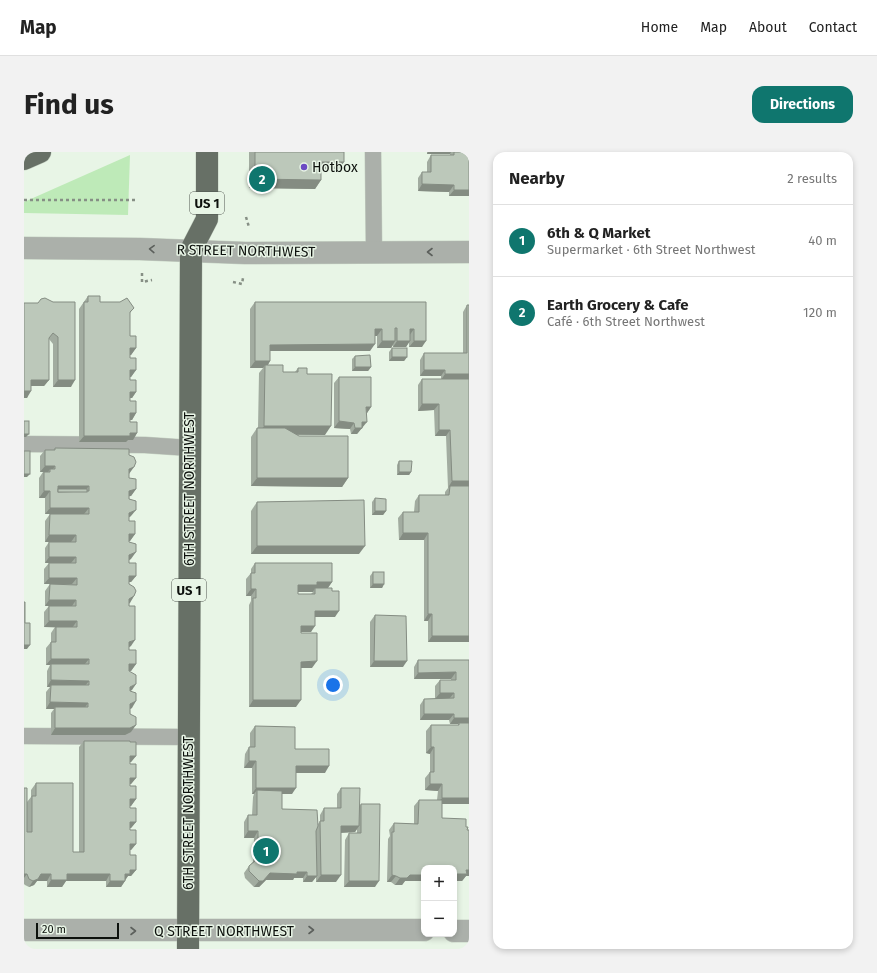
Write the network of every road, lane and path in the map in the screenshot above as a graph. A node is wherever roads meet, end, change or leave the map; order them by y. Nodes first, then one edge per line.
1 (40, 152) edge
2 (207, 152) edge
3 (373, 152) edge
4 (24, 159) edge
5 (24, 200) edge
6 (135, 200) dead end
7 (246, 217) dead end
8 (249, 228) dead end
9 (24, 248) edge
10 (191, 250) junction
11 (374, 252) junction
12 (469, 252) edge
13 (141, 271) dead end
14 (152, 280) dead end
15 (24, 444) edge
16 (190, 448) junction
17 (24, 736) edge
18 (188, 737) junction
19 (24, 930) edge
20 (421, 930) edge
21 (457, 930) edge
22 (469, 930) edge
23 (188, 940) edge

1 - 4 highway
2 - 10 highway, 6TH STREET NORTHWEST / US 1
3 - 11 lane
5 - 6 path
7 - 8 path
10 -> 9 street, R STREET NORTHWEST
10 - 11 street, R STREET NORTHWEST
10 - 16 highway, 6TH STREET NORTHWEST / US 1
12 -> 11 street, R STREET NORTHWEST
13 - 14 path
15 - 16 lane
16 - 18 highway, 6TH STREET NORTHWEST / US 1
17 - 18 lane
18 - 23 highway, 6TH STREET NORTHWEST / US 1
19 -> 23 street, Q STREET NORTHWEST
23 -> 20 street, Q STREET NORTHWEST
21 - 22 street

